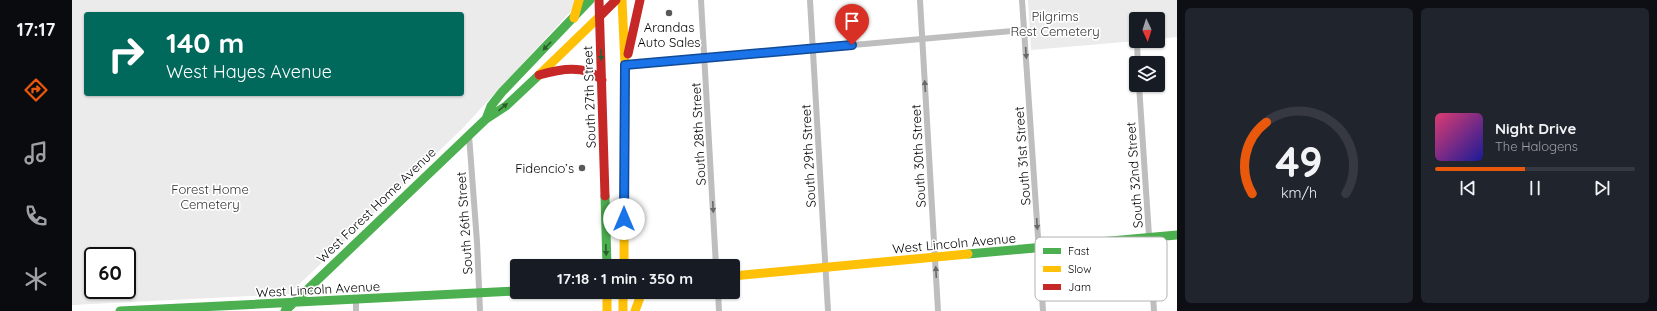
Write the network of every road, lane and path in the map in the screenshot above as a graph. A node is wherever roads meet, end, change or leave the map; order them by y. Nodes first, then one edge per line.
1 (579, 0) edge
2 (590, 0) edge
3 (599, 0) edge
4 (616, 0) edge
5 (622, 0) edge
6 (640, 0) edge
7 (701, 0) edge
8 (810, 0) edge
9 (920, 0) edge
10 (1022, 0) edge
11 (600, 16) junction
12 (574, 18) junction
13 (1024, 30) junction
14 (922, 39) junction
15 (813, 49) junction
16 (704, 58) junction
17 (625, 65) junction
18 (539, 75) junction
19 (602, 80) junction
20 (1139, 92) edge
21 (486, 119) junction
22 (469, 134) junction
23 (1177, 235) edge
24 (1038, 237) edge
25 (1149, 237) edge
26 (1158, 237) edge
27 (1035, 249) edge
28 (935, 258) junction
29 (607, 259) edge
30 (624, 259) edge
31 (716, 259) edge
32 (826, 268) junction
33 (740, 275) edge
34 (510, 292) edge
35 (480, 294) junction
36 (607, 299) edge
37 (623, 299) edge
38 (639, 299) edge
39 (718, 299) edge
40 (356, 300) junction
41 (1042, 301) edge
42 (1153, 301) edge
43 (293, 303) junction
44 (120, 311) edge
45 (285, 311) edge
46 (356, 311) edge
47 (480, 311) edge
48 (607, 311) edge
49 (623, 311) edge
50 (635, 311) edge
51 (719, 311) edge
52 (828, 311) edge
53 (938, 311) edge
54 (1043, 311) edge
55 (1154, 311) edge

1 - 12 main road
2 - 12 main road, West Forest Home Avenue
3 - 11 main road, South 27th Street
4 - 11 main road, West Forest Home Avenue
5 - 17 main road
6 - 17 main road
7 - 16 street, South 28th Street
8 - 15 street, South 29th Street
9 - 14 street, South 30th Street
10 - 13 street, South 31st Street
11 - 18 main road, West Forest Home Avenue
11 -> 19 main road, South 27th Street
12 -> 21 main road, West Forest Home Avenue
13 - 14 street
13 -> 24 street, South 31st Street
14 - 15 street
28 -> 14 street, South 30th Street
15 - 16 street
15 - 32 street, South 29th Street
16 - 17 street
16 -> 31 street, South 28th Street
17 - 30 main road
18 - 19 main road
21 -> 18 main road, West Forest Home Avenue
19 -> 29 main road, South 27th Street
20 - 25 street, South 32nd Street
21 - 22 main road, West Forest Home Avenue
22 - 35 street, South 26th Street
22 - 43 main road, West Forest Home Avenue
23 - 26 main road, West Lincoln Avenue
27 - 28 main road, West Lincoln Avenue
28 - 32 main road, West Lincoln Avenue
53 -> 28 street, South 30th Street
32 - 33 main road, West Lincoln Avenue
32 - 52 street, South 29th Street
34 - 35 main road, West Lincoln Avenue
35 - 40 main road, West Lincoln Avenue
35 - 47 street, South 26th Street
36 - 48 main road
37 - 49 main road
38 - 50 main road
39 - 51 street
40 - 43 main road, West Lincoln Avenue
40 - 46 street
41 - 54 street, South 31st Street
42 - 55 street, South 32nd Street
43 - 44 main road, West Lincoln Avenue
43 - 45 main road, West Forest Home Avenue

